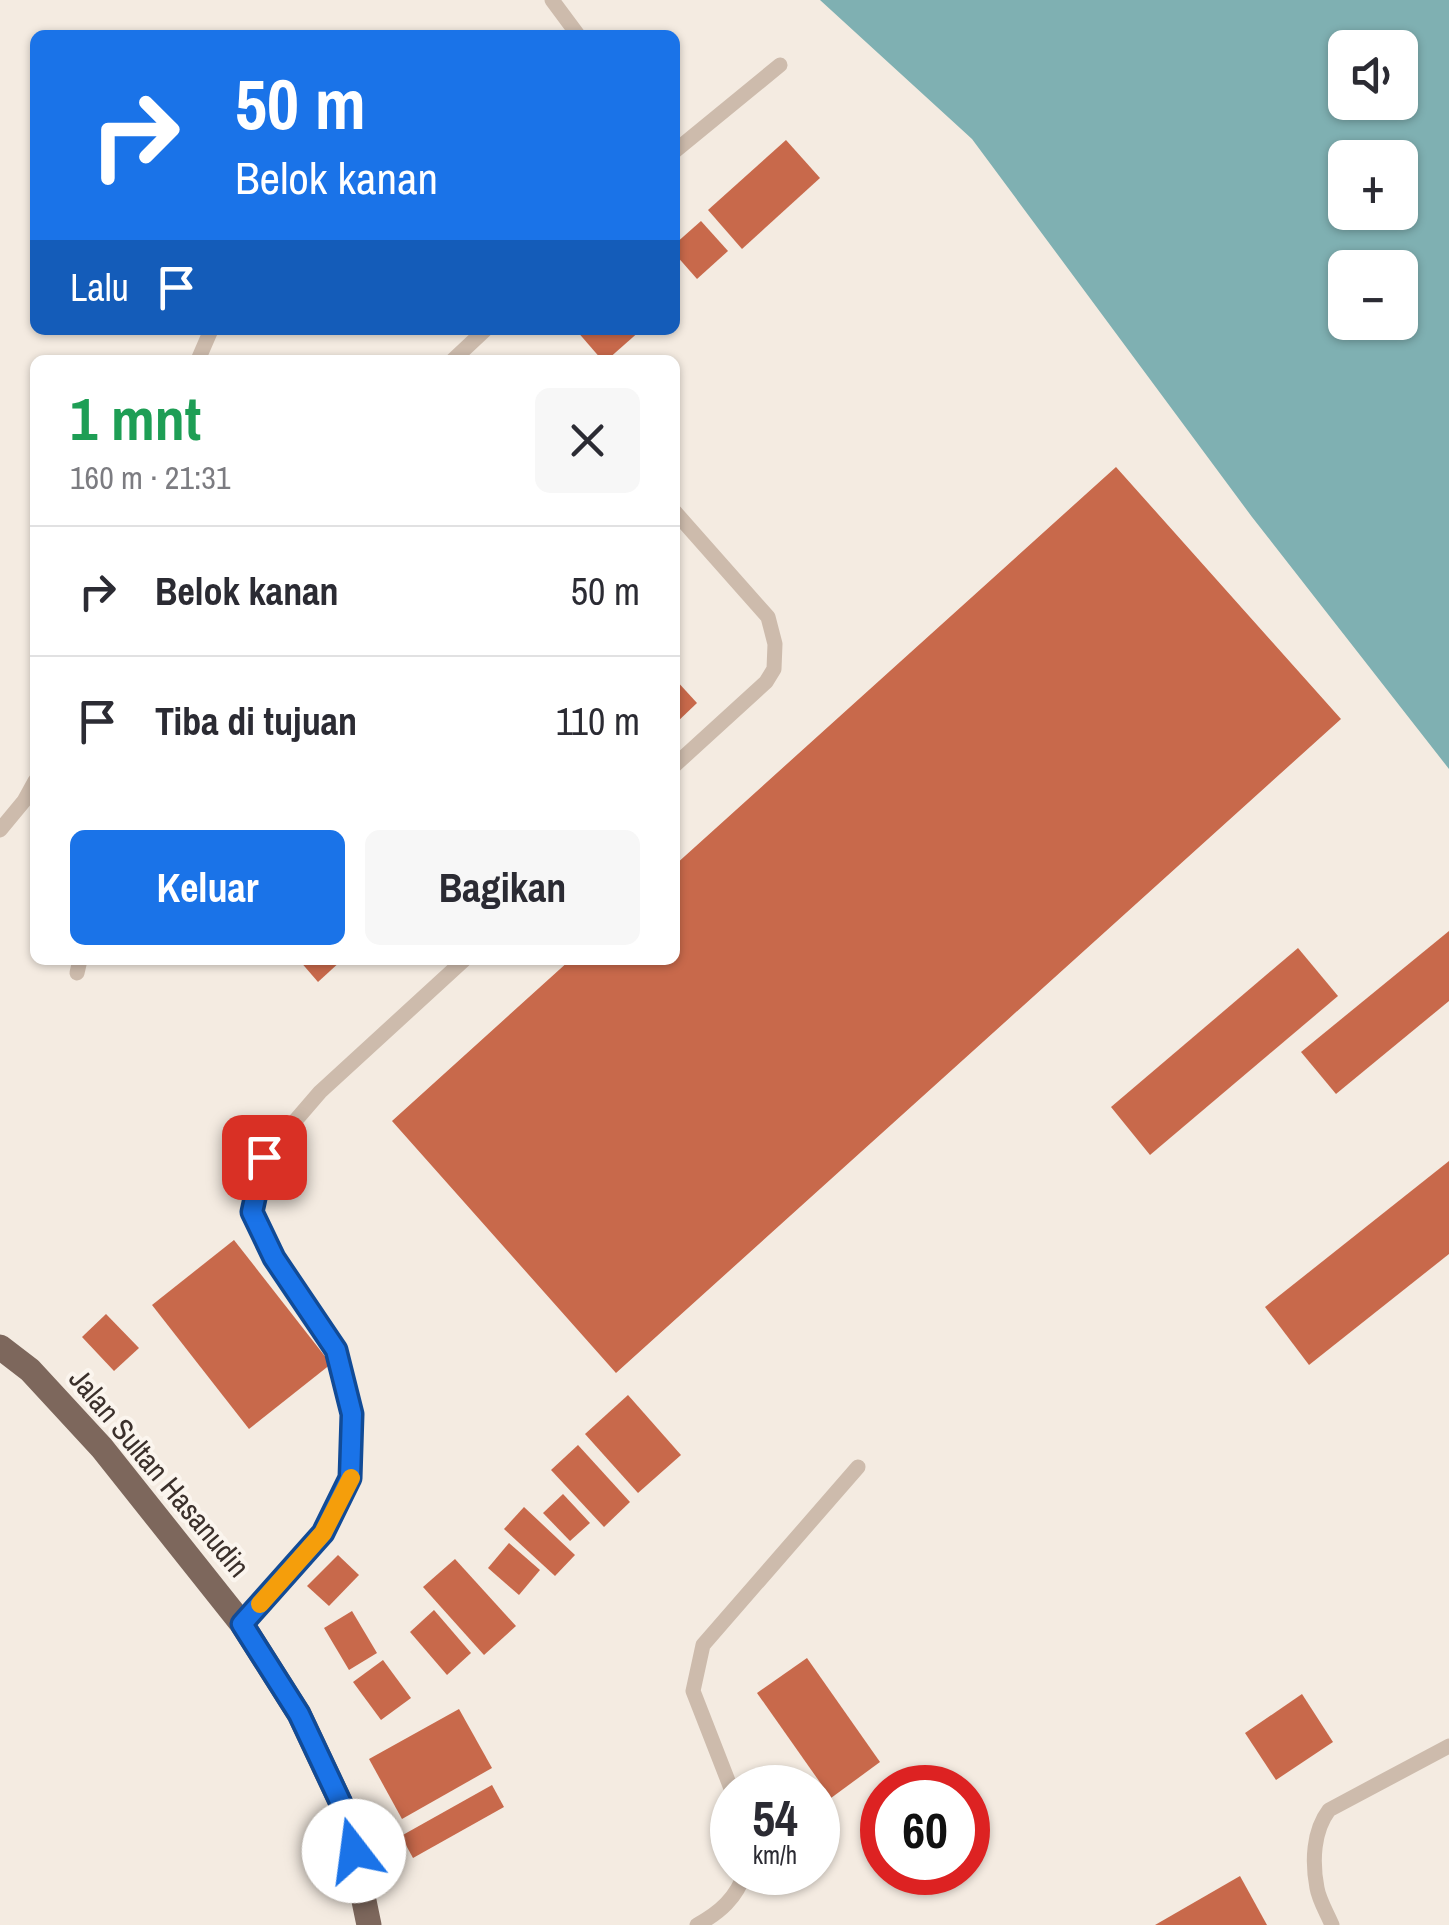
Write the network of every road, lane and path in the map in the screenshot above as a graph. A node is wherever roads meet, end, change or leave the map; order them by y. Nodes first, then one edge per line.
1 (552, 0) edge
2 (574, 30) edge
3 (780, 65) dead end
4 (680, 147) edge
5 (480, 335) edge
6 (458, 355) edge
7 (680, 518) edge
8 (680, 761) edge
9 (30, 790) edge
10 (0, 830) edge
11 (459, 965) edge
12 (0, 1347) edge
13 (858, 1467) dead end
14 (242, 1624) junction
15 (1449, 1746) edge
16 (722, 1765) edge
17 (734, 1895) edge
18 (369, 1925) edge
19 (697, 1925) edge
20 (1332, 1925) edge

1 - 2 lane
3 - 4 lane
5 - 6 lane
7 - 8 lane
9 - 10 lane
11 - 14 lane
12 - 14 main road, Jalan Sultan Hasanudin
13 - 16 lane
14 - 18 main road, Jalan Sultan Hasanudin
15 - 20 lane
17 - 19 lane

